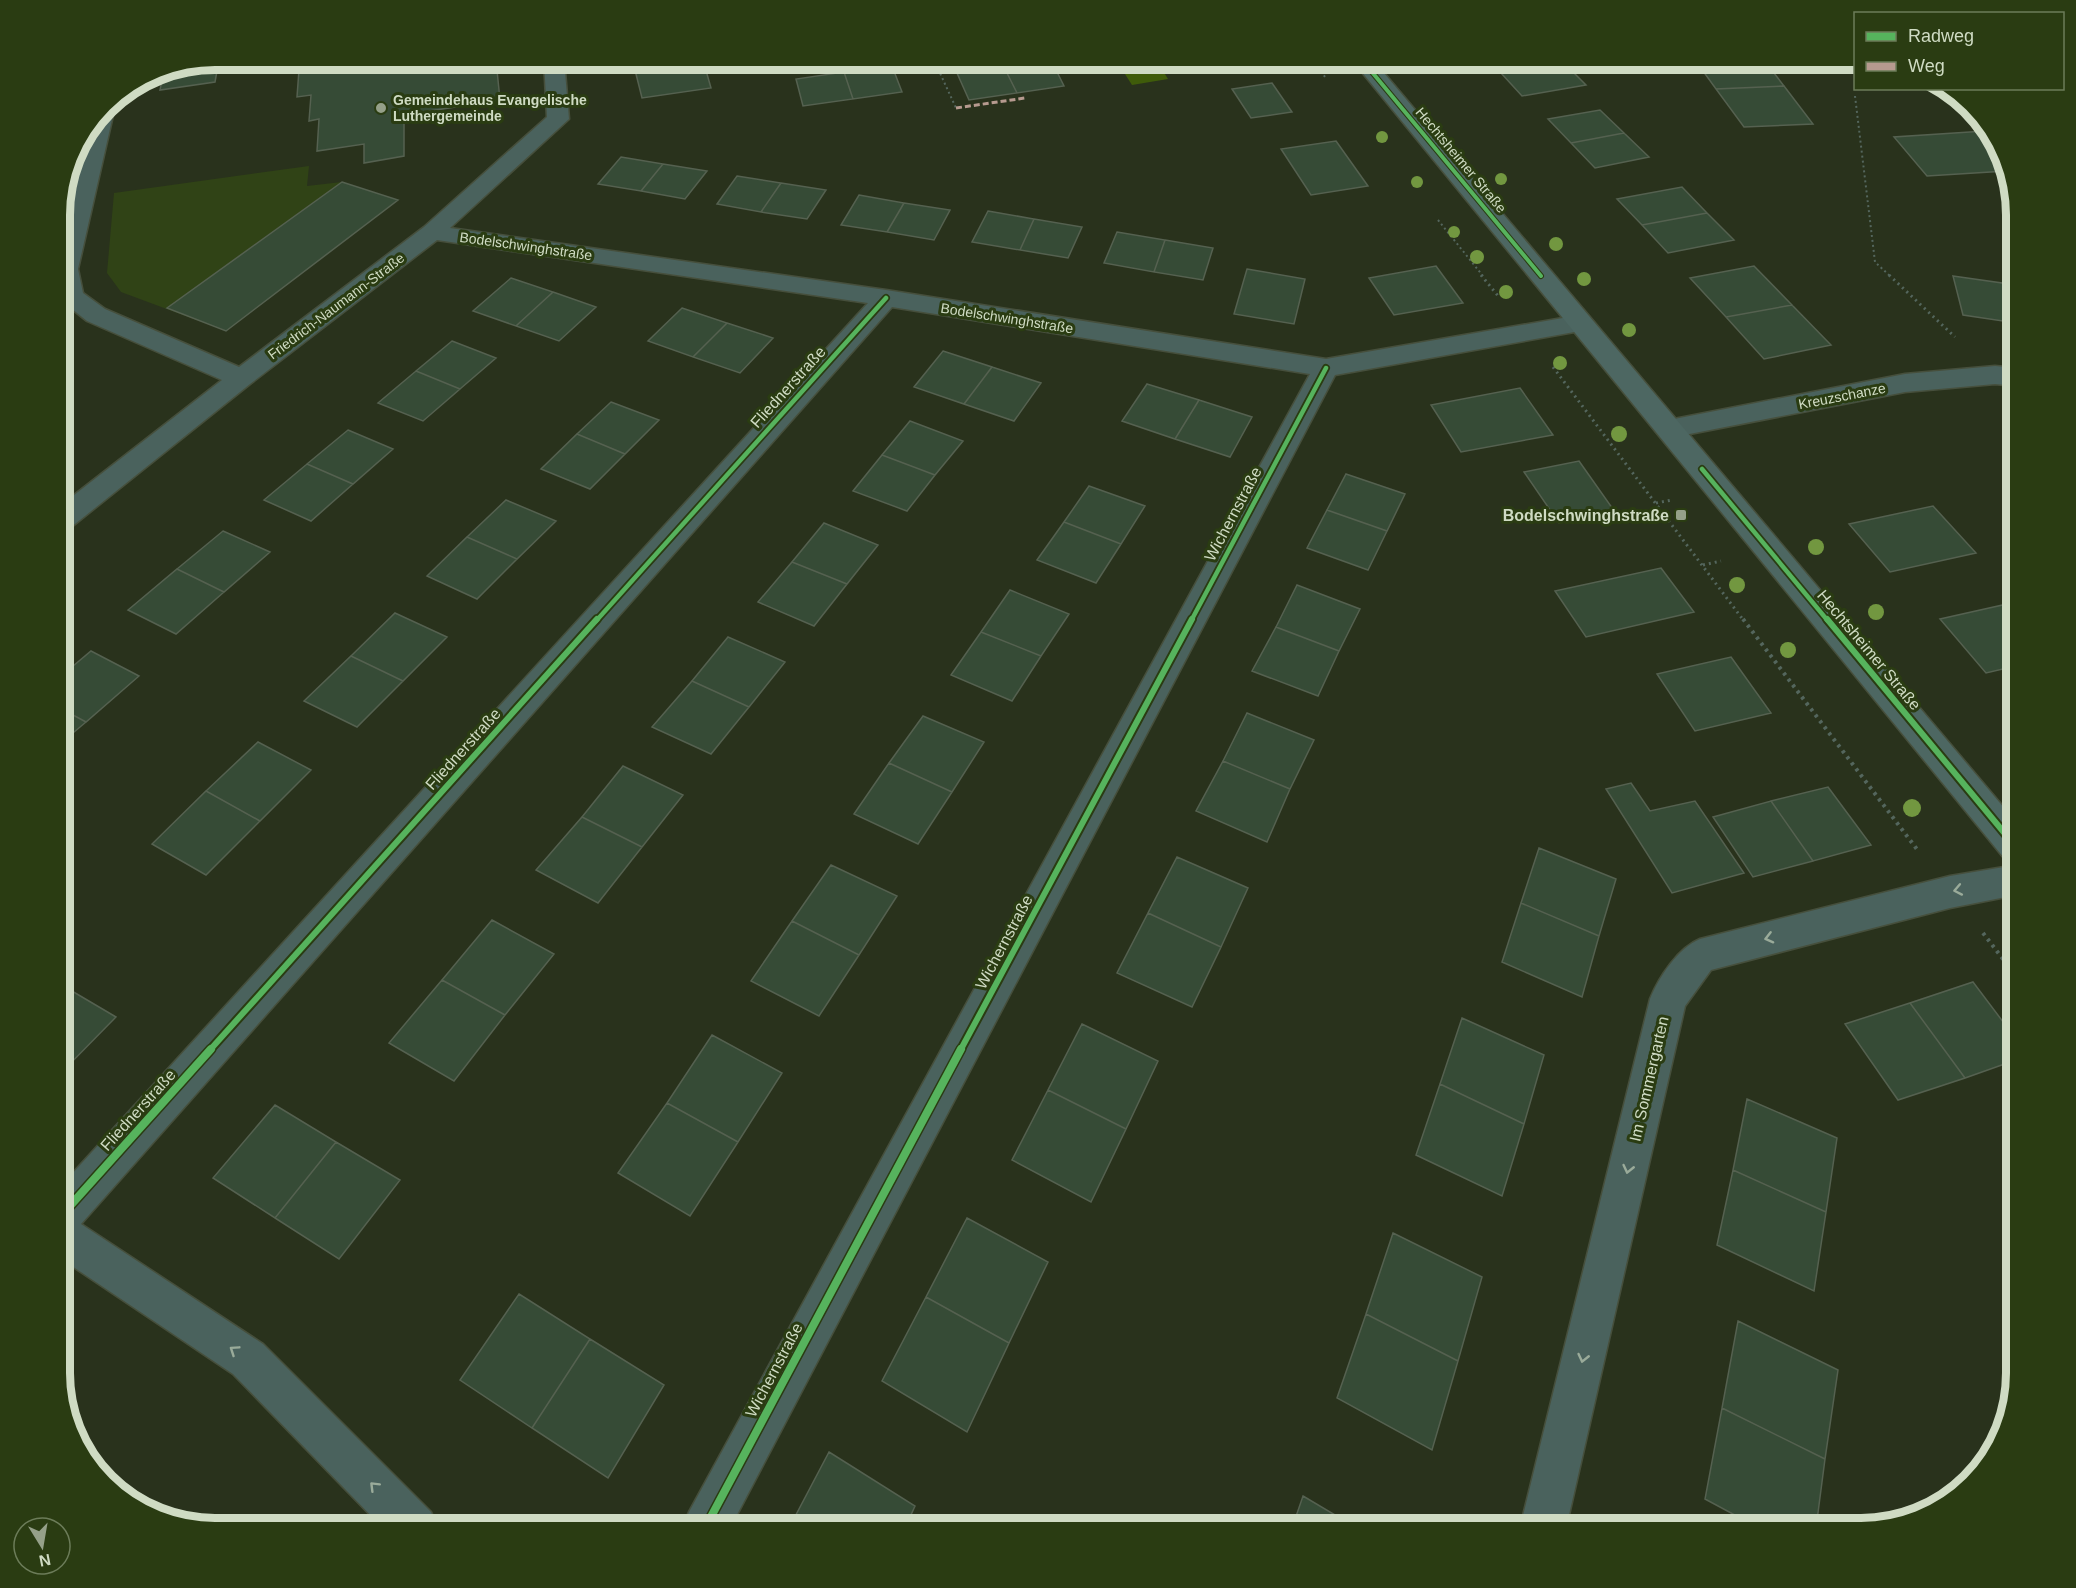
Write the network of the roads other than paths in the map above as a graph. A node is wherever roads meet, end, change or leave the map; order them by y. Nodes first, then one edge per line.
1 (555, 71) edge
2 (1371, 71) edge
3 (100, 128) edge
4 (432, 232) junction
5 (71, 248) edge
6 (71, 296) edge
7 (885, 298) junction
8 (1580, 323) junction
9 (1326, 368) junction
10 (2005, 376) edge
11 (241, 378) junction
12 (1669, 429) junction
13 (71, 511) edge
14 (2006, 835) edge
15 (2006, 882) edge
16 (71, 1205) edge
17 (71, 1241) edge
18 (405, 1518) edge
19 (710, 1518) edge
20 (1545, 1518) edge

1 - 4 street, Friedrich-Naumann-Straße
2 - 8 street, Hechtsheimer Straße
3 - 5 street
4 - 7 street, Bodelschwinghstraße
4 - 11 street, Friedrich-Naumann-Straße
6 - 11 street
7 - 9 street, Bodelschwinghstraße
7 - 16 street, Fliednerstraße
8 - 9 street, Bodelschwinghstraße
8 - 12 street, Hechtsheimer Straße
9 - 19 street, Wichernstraße
10 - 12 street, Kreuzschanze
11 - 13 street, Friedrich-Naumann-Straße
12 - 14 street, Hechtsheimer Straße
15 -> 20 street, Im Sommergarten
18 -> 17 street

